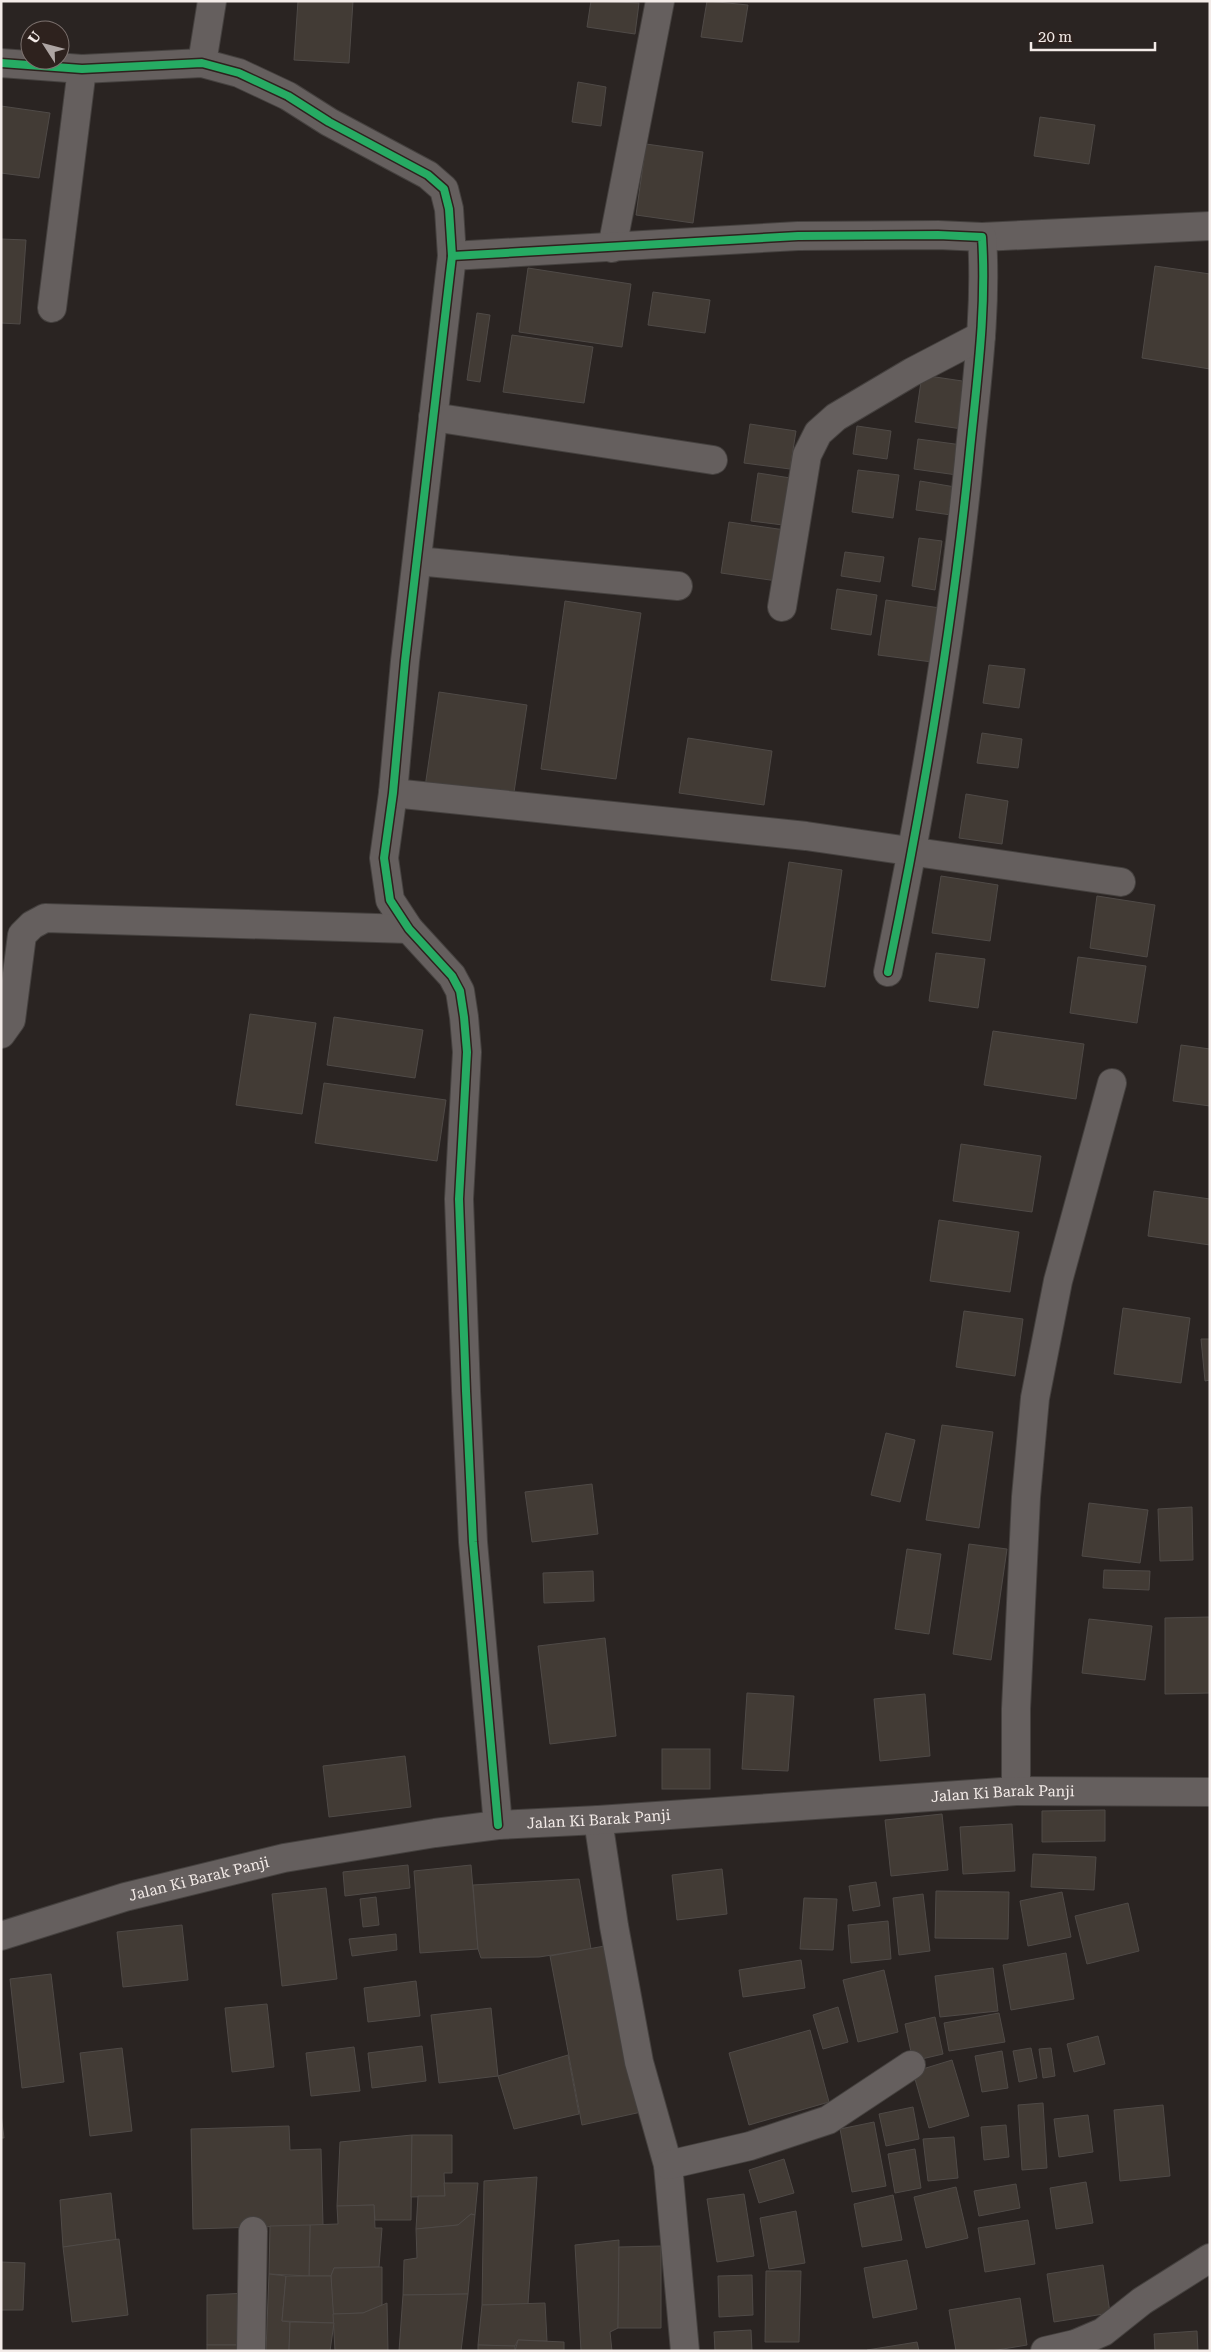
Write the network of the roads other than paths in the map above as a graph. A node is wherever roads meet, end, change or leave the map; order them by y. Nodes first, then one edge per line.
1 (212, 1) edge
2 (660, 1) edge
3 (1, 63) edge
4 (202, 63) junction
5 (82, 69) junction
6 (1210, 226) edge
7 (982, 237) junction
8 (612, 248) junction
9 (452, 256) junction
10 (52, 308) dead end
11 (981, 336) junction
12 (433, 417) junction
13 (713, 460) dead end
14 (416, 561) junction
15 (678, 586) dead end
16 (782, 607) dead end
17 (393, 793) junction
18 (913, 850) junction
19 (1121, 882) dead end
20 (409, 929) junction
21 (888, 972) dead end
22 (1, 1034) edge
23 (1112, 1083) dead end
24 (1016, 1791) junction
25 (1210, 1792) edge
26 (598, 1820) junction
27 (498, 1825) junction
28 (1, 1936) edge
29 (911, 2065) dead end
30 (668, 2165) junction
31 (253, 2231) dead end
32 (1210, 2258) edge
33 (251, 2351) edge
34 (685, 2351) edge
35 (1045, 2351) edge

1 - 4 street
2 - 8 street
3 - 5 street
4 - 5 street
4 - 9 street
5 - 10 street
6 - 7 street
7 - 8 street
7 - 11 street
8 - 9 street
9 - 12 street
11 - 16 street
11 - 18 street
12 - 13 street
12 - 14 street
14 - 15 street
14 - 17 street
17 - 18 street
17 - 20 street
18 - 19 street
18 - 21 street
20 - 22 street
20 - 27 street
23 - 24 street
24 - 25 street, Jalan Ki Barak Panji
24 - 26 street, Jalan Ki Barak Panji
26 - 27 street, Jalan Ki Barak Panji
26 - 30 street
27 - 28 street, Jalan Ki Barak Panji
29 - 30 street
30 - 34 street
31 - 33 street
32 - 35 street

